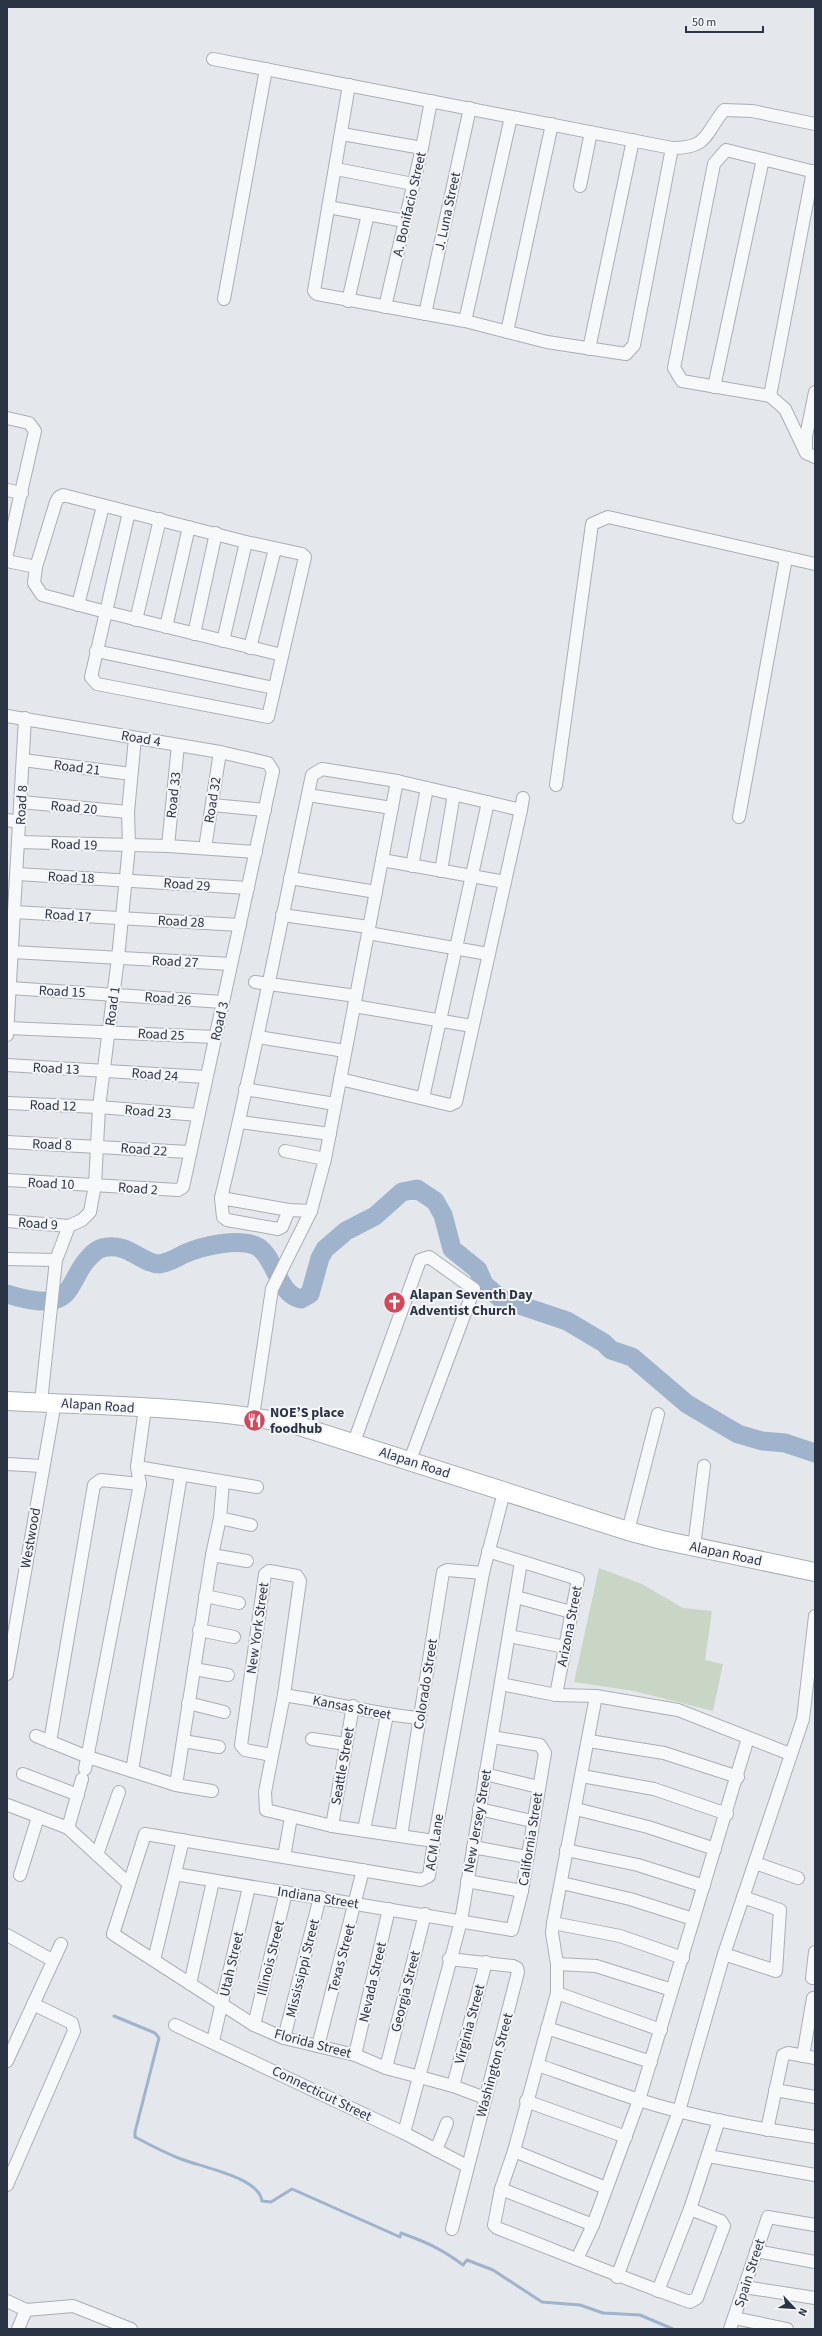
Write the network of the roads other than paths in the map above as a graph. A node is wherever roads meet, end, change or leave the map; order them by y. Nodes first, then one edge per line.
1 (213, 59) dead end
2 (266, 69) junction
3 (349, 85) junction
4 (431, 101) junction
5 (470, 108) junction
6 (511, 116) junction
7 (552, 124) junction
8 (815, 124) edge
9 (591, 132) junction
10 (342, 134) junction
11 (632, 140) junction
12 (422, 148) junction
13 (672, 148) junction
14 (764, 159) junction
15 (336, 169) junction
16 (814, 171) edge
17 (414, 184) junction
18 (580, 186) dead end
19 (328, 207) junction
20 (368, 214) junction
21 (405, 221) junction
22 (224, 299) dead end
23 (348, 301) junction
24 (385, 307) junction
25 (425, 314) junction
26 (465, 321) junction
27 (506, 332) junction
28 (589, 350) junction
29 (714, 387) junction
30 (815, 392) edge
31 (770, 396) junction
32 (7, 418) edge
33 (810, 455) edge
34 (7, 490) edge
35 (22, 493) junction
36 (104, 506) junction
37 (129, 512) junction
38 (160, 519) junction
39 (11, 525) edge
40 (189, 527) junction
41 (216, 533) junction
42 (246, 542) junction
43 (275, 549) junction
44 (7, 554) edge
45 (786, 558) junction
46 (7, 560) edge
47 (815, 564) edge
48 (36, 567) junction
49 (78, 605) junction
50 (106, 612) junction
51 (136, 620) junction
52 (166, 627) junction
53 (194, 634) junction
54 (222, 641) junction
55 (250, 648) junction
56 (96, 651) junction
57 (282, 655) junction
58 (274, 688) junction
59 (7, 716) edge
60 (25, 718) junction
61 (135, 738) junction
62 (178, 745) junction
63 (220, 752) junction
64 (23, 760) junction
65 (272, 767) joint
66 (131, 774) junction
67 (397, 781) junction
68 (556, 785) dead end
69 (427, 788) junction
70 (454, 794) junction
71 (308, 795) junction
72 (523, 798) dead end
73 (21, 802) junction
74 (488, 802) junction
75 (212, 804) junction
76 (392, 808) junction
77 (265, 810) junction
78 (521, 810) junction
79 (128, 812) junction
80 (739, 817) dead end
81 (7, 820) edge
82 (19, 822) junction
83 (18, 842) junction
84 (129, 846) junction
85 (168, 846) junction
86 (205, 848) junction
87 (256, 852) junction
88 (382, 860) junction
89 (412, 866) junction
90 (441, 871) junction
91 (17, 874) junction
92 (471, 876) junction
93 (290, 878) junction
94 (125, 879) junction
95 (504, 882) junction
96 (248, 888) junction
97 (376, 892) junction
98 (14, 912) junction
99 (282, 915) junction
100 (121, 918) junction
101 (240, 924) junction
102 (369, 930) junction
103 (457, 948) junction
104 (12, 952) junction
105 (488, 954) junction
106 (118, 958) junction
107 (231, 964) junction
108 (255, 982) dead end
109 (267, 983) junction
110 (10, 988) junction
111 (113, 994) junction
112 (355, 1001) junction
113 (223, 1002) junction
114 (441, 1021) junction
115 (472, 1026) junction
116 (108, 1031) junction
117 (7, 1032) edge
118 (215, 1037) junction
119 (258, 1037) junction
120 (345, 1051) junction
121 (7, 1065) edge
122 (105, 1070) junction
123 (206, 1077) junction
124 (340, 1079) junction
125 (245, 1089) junction
126 (423, 1098) junction
127 (7, 1103) edge
128 (335, 1104) junction
129 (99, 1107) junction
130 (198, 1115) junction
131 (240, 1122) junction
132 (330, 1134) junction
133 (7, 1142) edge
134 (98, 1146) junction
135 (285, 1151) dead end
136 (189, 1152) junction
137 (325, 1159) junction
138 (7, 1180) edge
139 (95, 1185) junction
140 (181, 1190) joint
141 (221, 1198) junction
142 (289, 1210) junction
143 (311, 1211) junction
144 (7, 1221) edge
145 (70, 1226) junction
146 (7, 1259) edge
147 (56, 1260) junction
148 (7, 1401) edge
149 (48, 1402) junction
150 (145, 1408) junction
151 (658, 1414) dead end
152 (253, 1416) junction
153 (354, 1442) junction
154 (410, 1460) junction
155 (7, 1464) edge
156 (42, 1466) junction
157 (704, 1466) dead end
158 (137, 1467) junction
159 (181, 1475) junction
160 (223, 1482) junction
161 (140, 1484) junction
162 (257, 1487) dead end
163 (504, 1492) junction
164 (220, 1518) junction
165 (252, 1525) dead end
166 (628, 1531) junction
167 (694, 1546) junction
168 (488, 1551) junction
169 (212, 1555) junction
170 (247, 1560) dead end
171 (521, 1562) junction
172 (815, 1572) edge
173 (483, 1573) junction
174 (205, 1596) junction
175 (516, 1597) junction
176 (239, 1602) dead end
177 (571, 1612) junction
178 (815, 1616) edge
179 (199, 1630) junction
180 (509, 1636) junction
181 (234, 1637) dead end
182 (565, 1647) junction
183 (194, 1669) junction
184 (7, 1674) edge
185 (228, 1675) dead end
186 (501, 1684) junction
187 (284, 1695) junction
188 (556, 1695) junction
189 (596, 1696) junction
190 (188, 1703) junction
191 (353, 1706) junction
192 (224, 1712) dead end
193 (387, 1715) junction
194 (420, 1718) junction
195 (36, 1736) dead end
196 (492, 1737) junction
197 (748, 1738) junction
198 (312, 1739) dead end
199 (182, 1740) junction
200 (589, 1741) junction
201 (50, 1742) junction
202 (346, 1744) junction
203 (219, 1747) dead end
204 (790, 1754) junction
205 (271, 1755) junction
206 (85, 1768) junction
207 (132, 1771) junction
208 (23, 1774) dead end
209 (485, 1774) junction
210 (582, 1776) junction
211 (738, 1777) junction
212 (176, 1785) junction
213 (538, 1787) junction
214 (212, 1791) dead end
215 (119, 1792) dead end
216 (78, 1795) junction
217 (8, 1805) edge
218 (479, 1809) junction
219 (576, 1809) junction
220 (727, 1814) junction
221 (38, 1817) junction
222 (291, 1817) junction
223 (532, 1821) junction
224 (332, 1826) junction
225 (68, 1828) junction
226 (364, 1830) junction
227 (401, 1836) junction
228 (183, 1840) junction
229 (434, 1841) junction
230 (473, 1847) junction
231 (715, 1849) junction
232 (566, 1850) junction
233 (97, 1855) junction
234 (284, 1857) junction
235 (527, 1858) junction
236 (755, 1863) junction
237 (363, 1870) junction
238 (175, 1874) junction
239 (20, 1875) dead end
240 (798, 1878) dead end
241 (213, 1881) junction
242 (467, 1881) junction
243 (562, 1883) junction
244 (129, 1884) junction
245 (249, 1886) junction
246 (704, 1886) junction
247 (522, 1891) junction
248 (286, 1892) junction
249 (320, 1897) junction
250 (743, 1898) junction
251 (355, 1903) junction
252 (389, 1909) junction
253 (425, 1914) junction
254 (693, 1919) junction
255 (461, 1921) junction
256 (553, 1922) junction
257 (113, 1934) joint
258 (7, 1935) edge
259 (61, 1944) dead end
260 (815, 1952) edge
261 (724, 1954) junction
262 (683, 1958) junction
263 (449, 1959) junction
264 (52, 1960) junction
265 (154, 1960) junction
266 (486, 1962) junction
267 (558, 1964) junction
268 (814, 1978) edge
269 (190, 1984) junction
270 (672, 1990) junction
271 (557, 1993) junction
272 (812, 1998) dead end
273 (33, 2004) junction
274 (222, 2004) junction
275 (175, 2025) dead end
276 (254, 2025) junction
277 (547, 2028) junction
278 (661, 2030) junction
279 (284, 2038) junction
280 (213, 2041) junction
281 (318, 2046) junction
282 (355, 2055) junction
283 (809, 2057) edge
284 (7, 2061) edge
285 (651, 2062) junction
286 (538, 2065) junction
287 (386, 2068) junction
288 (420, 2078) junction
289 (453, 2086) junction
290 (775, 2090) junction
291 (815, 2097) edge
292 (485, 2098) junction
293 (639, 2100) junction
294 (526, 2101) junction
295 (679, 2111) junction
296 (719, 2120) junction
297 (447, 2123) dead end
298 (767, 2130) junction
299 (404, 2132) junction
300 (626, 2137) junction
301 (815, 2137) edge
302 (436, 2150) junction
303 (514, 2151) junction
304 (708, 2156) junction
305 (467, 2166) junction
306 (815, 2175) edge
307 (7, 2185) edge
308 (606, 2188) junction
309 (501, 2189) junction
310 (690, 2209) junction
311 (592, 2225) junction
312 (815, 2225) edge
313 (452, 2230) dead end
314 (756, 2251) junction
315 (578, 2259) junction
316 (815, 2262) edge
317 (617, 2277) junction
318 (744, 2287) junction
319 (658, 2291) junction
320 (815, 2298) edge
321 (7, 2302) edge
322 (26, 2310) junction
323 (732, 2324) edge
324 (18, 2329) edge
325 (131, 2329) edge
326 (787, 2329) edge

1 - 2 street
2 - 3 street
2 - 22 street
3 - 4 street
3 - 10 street
4 - 5 street
4 - 12 street, A. Bonifacio Street
5 - 6 street
5 - 25 street, J. Luna Street
6 - 7 street
6 - 26 street
7 - 9 street
7 - 27 street
8 - 13 street
9 - 11 street
9 - 18 street
10 - 12 street
10 - 15 street
11 - 13 street
11 - 28 street
12 - 17 street, A. Bonifacio Street
13 - 28 street
14 - 16 street
14 - 29 street
14 - 29 street
15 - 17 street
15 - 19 street
16 - 31 street
17 - 21 street, A. Bonifacio Street
19 - 20 street
19 - 23 street
20 - 21 street
20 - 23 street
21 - 24 street, A. Bonifacio Street
23 - 24 street
24 - 25 street
25 - 26 street
26 - 27 street
27 - 28 street
29 - 31 street
30 - 33 street
31 - 33 street
32 - 35 street
34 - 35 street
35 - 39 street
36 - 37 street
36 - 48 street
36 - 49 street
37 - 38 street
37 - 50 street
38 - 40 street
38 - 51 street
39 - 44 street
40 - 41 street
40 - 52 street
41 - 42 street
41 - 53 street
42 - 43 street
42 - 54 street
43 - 55 street
43 - 57 street
45 - 47 street
45 - 68 street
45 - 80 street
46 - 48 street
48 - 49 street
49 - 50 street
50 - 51 street
50 - 56 street
51 - 52 street
52 - 53 street
53 - 54 street
54 - 55 street
55 - 57 street
56 - 58 street
56 - 58 street
57 - 58 street
59 - 60 street, Road 4
60 - 61 street, Road 4
60 - 64 street, Road 8
61 - 62 street, Road 4
61 - 66 street, Road 1
62 - 63 street, Road 4
62 - 85 street, Road 33
63 - 65 street, Road 4
63 - 75 street, Road 32
64 - 66 street, Road 21
64 - 73 street, Road 8
65 - 77 street, Road 3
66 - 79 street, Road 1
67 - 69 street
67 - 71 street
67 - 76 street
69 - 70 street
69 - 89 street
70 - 74 street
70 - 90 street
71 - 76 street
71 - 93 street
72 - 78 street
73 - 79 street, Road 20
73 - 82 street, Road 8
74 - 78 street
74 - 92 street
75 - 77 street
75 - 86 street, Road 32
76 - 88 street
77 - 87 street, Road 3
78 - 95 street
79 - 84 street, Road 1
81 - 82 street
82 - 83 street, Road 8
83 - 84 street, Road 19
83 - 91 street, Road 8
84 - 85 street
84 - 94 street, Road 1
85 - 86 street
86 - 87 street
87 - 96 street, Road 3
88 - 89 street
88 - 97 street
89 - 90 street
90 - 92 street
91 - 94 street, Road 18
91 - 98 street, Road 8
92 - 95 street
92 - 103 street
93 - 97 street
93 - 99 street
94 - 96 street, Road 29
94 - 100 street, Road 1
95 - 105 street
96 - 101 street, Road 3
97 - 102 street
98 - 100 street, Road 17
98 - 104 street, Road 8
99 - 102 street
99 - 109 street
100 - 101 street, Road 28
100 - 106 street, Road 1
101 - 107 street, Road 3
102 - 103 street
102 - 112 street
103 - 105 street
103 - 114 street
104 - 106 street, Road 27
104 - 110 street, Road 8
105 - 115 street
106 - 107 street, Road 27
106 - 111 street, Road 1
107 - 113 street, Road 3
108 - 109 street
109 - 112 street
109 - 119 street
110 - 111 street, Road 15
110 - 117 street, Road 8
111 - 113 street, Road 26
111 - 116 street, Road 1
112 - 114 street
112 - 120 street
113 - 118 street, Road 3
114 - 115 street
114 - 126 street
115 - 126 street
116 - 117 street, Road 25
116 - 118 street, Road 25
116 - 122 street, Road 1
118 - 123 street, Road 3
119 - 120 street
119 - 125 street
120 - 124 street
121 - 122 street, Road 13
122 - 123 street, Road 24
122 - 129 street, Road 1
123 - 130 street, Road 3
124 - 126 street
124 - 128 street
125 - 128 street
125 - 131 street
127 - 129 street, Road 12
128 - 132 street
129 - 130 street, Road 23
129 - 134 street, Road 1
130 - 136 street, Road 3
131 - 132 street
131 - 141 street
132 - 137 street
133 - 134 street, Road 8
134 - 136 street, Road 22
134 - 139 street, Road 1
135 - 137 street
136 - 140 street, Road 3
137 - 143 street
138 - 139 street, Road 10
139 - 140 street, Road 2
139 - 145 street, Road 1
141 - 142 street
141 - 142 street
142 - 143 street
143 - 152 street
144 - 145 street, Road 9
145 - 147 street
146 - 147 street
147 - 149 street, Westwood
148 - 149 street, Alapan Road
149 - 150 street, Alapan Road
149 - 156 street, Westwood
150 - 152 street, Alapan Road
150 - 158 street
151 - 166 street
152 - 153 street, Alapan Road
153 - 154 street, Alapan Road
153 - 154 street
154 - 163 street, Alapan Road
155 - 156 street
156 - 184 street, Westwood
157 - 167 street
158 - 159 street
158 - 161 street
159 - 160 street
159 - 207 street
160 - 162 street
160 - 164 street
161 - 201 street
161 - 206 street
163 - 166 street, Alapan Road
163 - 168 street, ACM Lane
164 - 165 street
164 - 169 street
166 - 167 street, Alapan Road
167 - 172 street, Alapan Road
168 - 171 street, Arizona Street
168 - 173 street, ACM Lane
169 - 170 street
169 - 174 street
171 - 175 street, New Jersey Street
171 - 177 street, Arizona Street
173 - 194 street, Colorado Street
173 - 229 street, ACM Lane
174 - 176 street
174 - 179 street
175 - 177 street
175 - 180 street, New Jersey Street
177 - 182 street, Arizona Street
178 - 204 street
179 - 181 street
179 - 183 street
180 - 182 street
180 - 186 street, New Jersey Street
182 - 188 street, Arizona Street
183 - 185 street
183 - 190 street
186 - 188 street
186 - 196 street, New Jersey Street
187 - 191 street, Kansas Street
187 - 205 street, New York Street
187 - 205 street, New York Street
188 - 189 street
189 - 197 street
189 - 200 street
190 - 192 street
190 - 199 street
191 - 193 street, Kansas Street
191 - 202 street, Seattle Street
193 - 194 street, Kansas Street
193 - 226 street
194 - 227 street, Colorado Street
195 - 201 street
196 - 209 street, New Jersey Street
196 - 213 street, California Street
197 - 204 street
197 - 211 street
198 - 202 street
199 - 203 street
199 - 212 street
200 - 210 street
200 - 211 street
201 - 206 street
202 - 224 street, Seattle Street
204 - 236 street
205 - 222 street, New York Street
206 - 207 street
206 - 216 street
207 - 212 street
208 - 216 street
209 - 213 street
209 - 218 street, New Jersey Street
210 - 219 street
210 - 220 street
211 - 220 street
212 - 214 street
213 - 223 street, California Street
215 - 233 street
216 - 225 street
217 - 221 street
218 - 223 street
218 - 230 street, New Jersey Street
219 - 231 street
219 - 232 street
220 - 231 street
221 - 225 street
221 - 239 street
222 - 224 street
222 - 234 street
223 - 235 street, California Street
224 - 226 street
225 - 233 street
226 - 227 street
227 - 229 street
228 - 234 street, ACM Lane
228 - 238 street
228 - 244 street, ACM Lane
229 - 237 street, ACM Lane
230 - 235 street
230 - 242 street, New Jersey Street
231 - 246 street
232 - 243 street
232 - 246 street
233 - 244 street
234 - 237 street, ACM Lane
235 - 247 street, California Street
236 - 240 street
236 - 250 street
237 - 251 street, Texas Street
238 - 241 street, Indiana Street
238 - 265 street
241 - 245 street, Indiana Street
241 - 269 street
242 - 247 street
242 - 255 street, New Jersey Street
243 - 254 street
243 - 256 street
244 - 257 street, ACM Lane
245 - 248 street, Indiana Street
245 - 274 street, Utah Street
246 - 254 street
247 - 255 street, California Street
248 - 249 street, Indiana Street
248 - 276 street, Illinois Street
249 - 251 street, Indiana Street
249 - 279 street, Mississippi Street
250 - 261 street
250 - 261 street
251 - 252 street, Indiana Street
251 - 281 street, Texas Street
252 - 253 street, Indiana Street
252 - 282 street, Nevada Street
253 - 255 street, Indiana Street
253 - 287 street, Georgia Street
254 - 262 street
255 - 263 street, New Jersey Street
256 - 262 street
256 - 267 street
257 - 265 street, Florida Street
258 - 264 street
259 - 264 street
260 - 268 street
261 - 295 street
262 - 270 street
263 - 266 street, Washington Street
263 - 288 street, New Jersey Street
264 - 273 street
265 - 269 street, Florida Street
266 - 289 street, Virginia Street
266 - 292 street, Washington Street
267 - 270 street
267 - 271 street
269 - 274 street, Florida Street
270 - 278 street
271 - 277 street
271 - 278 street
272 - 283 street
273 - 284 street
273 - 307 street
274 - 276 street, Florida Street
274 - 280 street, Utah Street
275 - 280 street, Connecticut Street
276 - 279 street, Florida Street
277 - 285 street
277 - 286 street
278 - 285 street
279 - 281 street, Florida Street
280 - 299 street, Connecticut Street
281 - 282 street, Florida Street
282 - 287 street, Florida Street
283 - 290 street
285 - 293 street
286 - 293 street
286 - 294 street
287 - 288 street, Florida Street
288 - 289 street, Florida Street
288 - 299 street, New Jersey Street
289 - 292 street, Florida Street
290 - 291 street
290 - 298 street
292 - 305 street, Washington Street
293 - 295 street
293 - 300 street
294 - 300 street
294 - 303 street
295 - 296 street
295 - 317 street
296 - 298 street
296 - 304 street
297 - 302 street
298 - 301 street
299 - 302 street, Connecticut Street
300 - 308 street
302 - 305 street, Connecticut Street
303 - 308 street
303 - 309 street
304 - 306 street
304 - 310 street
305 - 313 street, Washington Street
308 - 311 street
309 - 311 street
309 - 315 street
310 - 319 street
310 - 319 street
311 - 315 street
312 - 314 street, Spain Street
314 - 316 street
314 - 318 street, Spain Street
315 - 317 street
317 - 319 street
318 - 320 street
318 - 323 street, Spain Street
321 - 322 street
322 - 324 street
322 - 325 street
323 - 326 street

